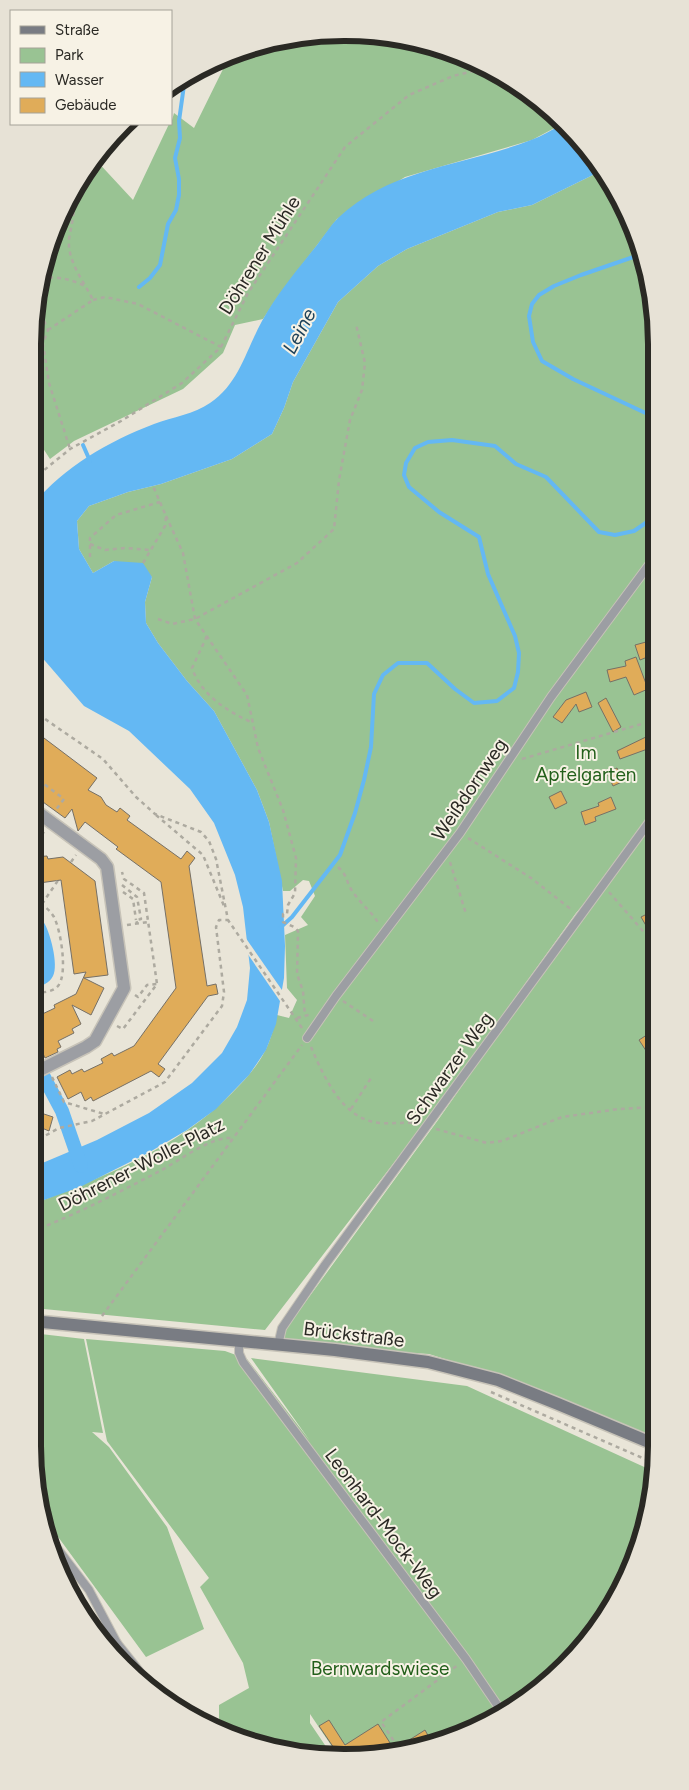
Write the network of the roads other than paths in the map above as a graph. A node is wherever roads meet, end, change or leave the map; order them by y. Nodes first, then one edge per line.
1 (648, 566) edge
2 (41, 814) edge
3 (648, 823) edge
4 (307, 1038) road end
5 (41, 1071) edge
6 (41, 1322) edge
7 (278, 1345) junction
8 (239, 1347) junction
9 (232, 1359) dead end
10 (648, 1443) edge
11 (61, 1553) edge
12 (117, 1643) joint
13 (132, 1661) edge
14 (498, 1707) edge

1 - 4 lane, Weißdornweg
2 - 5 street
3 - 7 lane, Schwarzer Weg
6 - 8 street, Brückstraße
7 - 8 street, Brückstraße
7 - 10 street, Brückstraße
8 - 9 lane
8 - 14 lane, Leonhard-Mock-Weg
11 - 12 lane
12 - 13 lane

